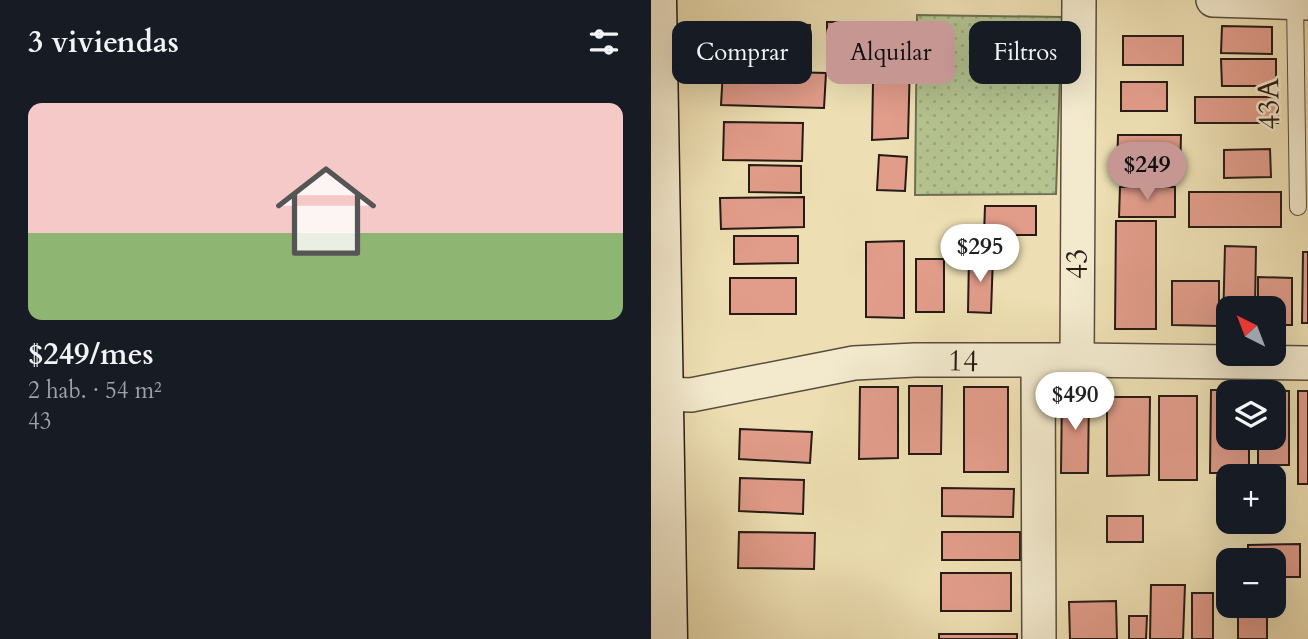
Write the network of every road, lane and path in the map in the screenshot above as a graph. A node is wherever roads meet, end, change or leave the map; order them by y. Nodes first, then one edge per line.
1 (657, 0) edge
2 (1079, 0) edge
3 (1213, 0) edge
4 (1300, 2) edge
5 (1299, 207) dead end
6 (1077, 360) junction
7 (1038, 362) junction
8 (1308, 363) edge
9 (664, 394) junction
10 (668, 639) edge
11 (1039, 639) edge

1 - 9 main road
2 - 6 street, 43
3 - 4 street
4 - 5 lane, 43A
6 - 7 street, 14
6 - 8 street, 14
7 - 9 street, 14
7 - 11 street
9 - 10 main road

